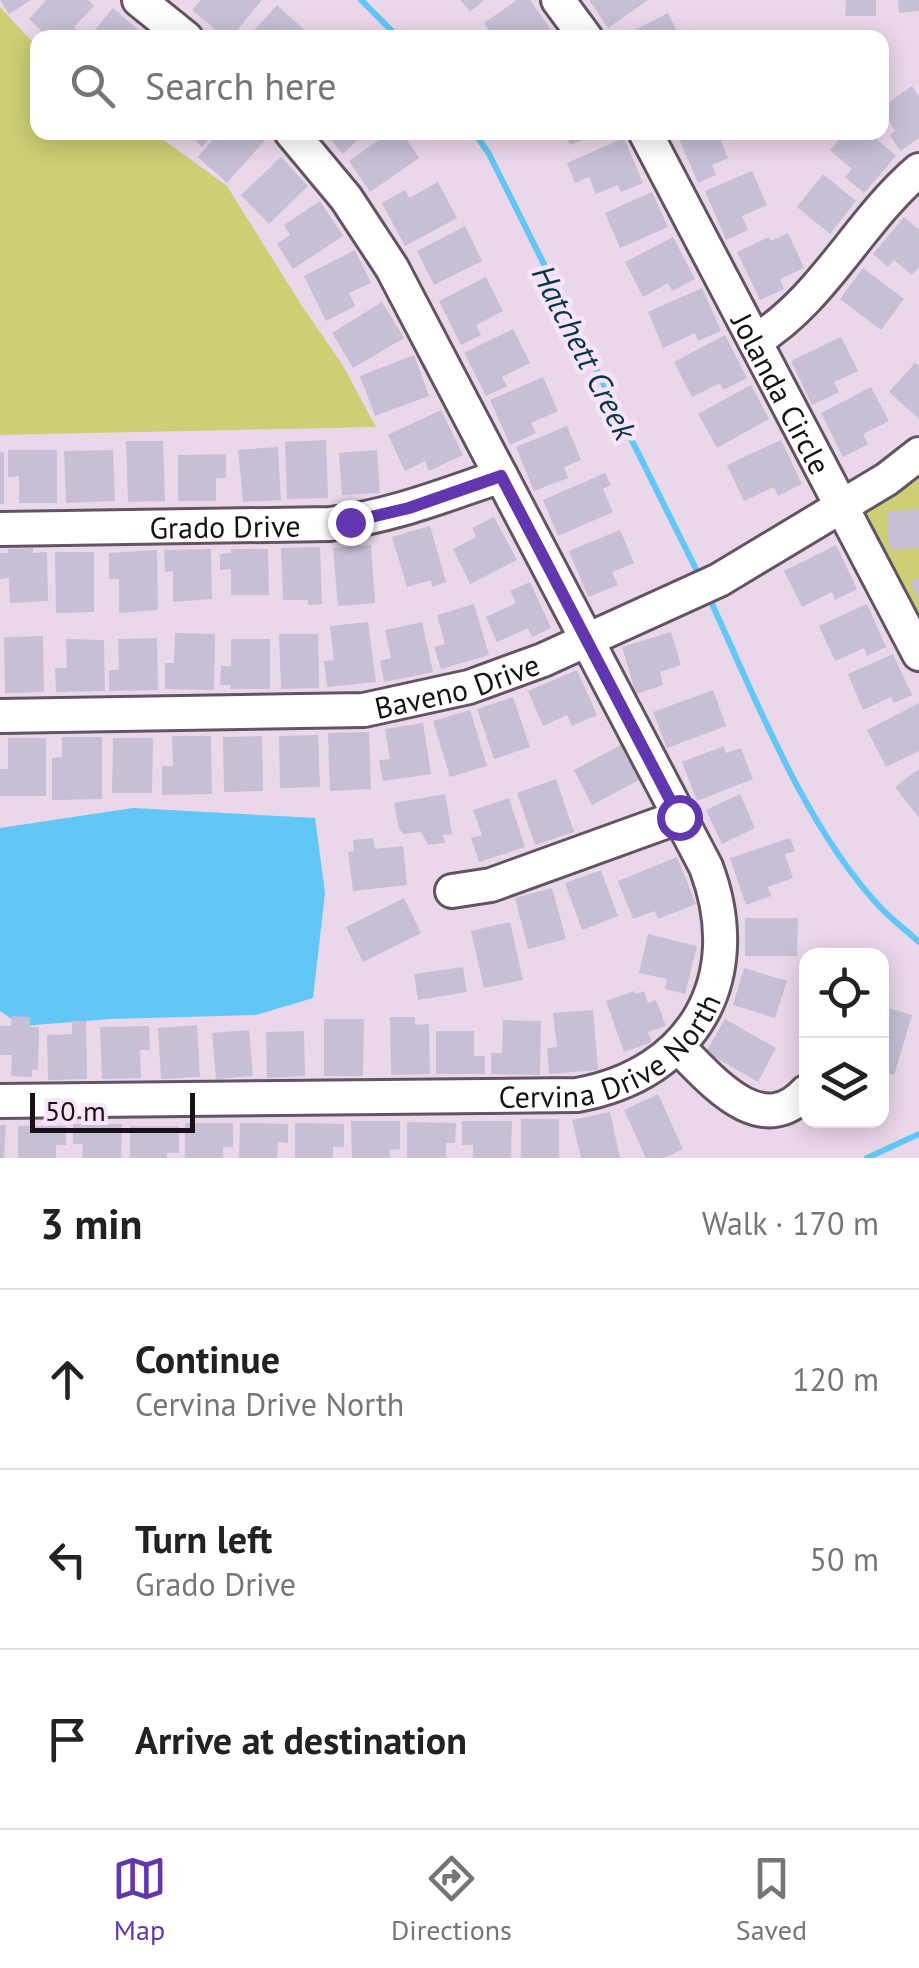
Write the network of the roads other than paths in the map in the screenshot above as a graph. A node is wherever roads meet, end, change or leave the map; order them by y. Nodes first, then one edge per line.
1 (139, 0) edge
2 (558, 0) edge
3 (176, 30) edge
4 (580, 30) edge
5 (297, 140) edge
6 (649, 140) edge
7 (919, 170) edge
8 (755, 341) junction
9 (919, 454) edge
10 (501, 476) junction
11 (840, 506) junction
12 (0, 529) edge
13 (588, 640) junction
14 (919, 654) edge
15 (0, 716) edge
16 (679, 817) junction
17 (452, 891) dead end
18 (678, 1047) junction
19 (799, 1100) edge
20 (0, 1101) edge

1 - 3 street
2 - 4 street
5 - 10 street, Cervina Drive North
6 - 8 street, Jolanda Circle
7 - 8 street
8 - 11 street, Jolanda Circle
9 - 11 street, Baveno Drive
10 - 12 street, Grado Drive
10 - 13 street, Cervina Drive North
11 - 13 street, Baveno Drive
11 - 14 street, Jolanda Circle
13 - 15 street, Baveno Drive
13 - 16 street, Cervina Drive North
16 - 17 street
16 - 18 street, Cervina Drive North
18 - 19 street
18 - 20 street, Cervina Drive North

